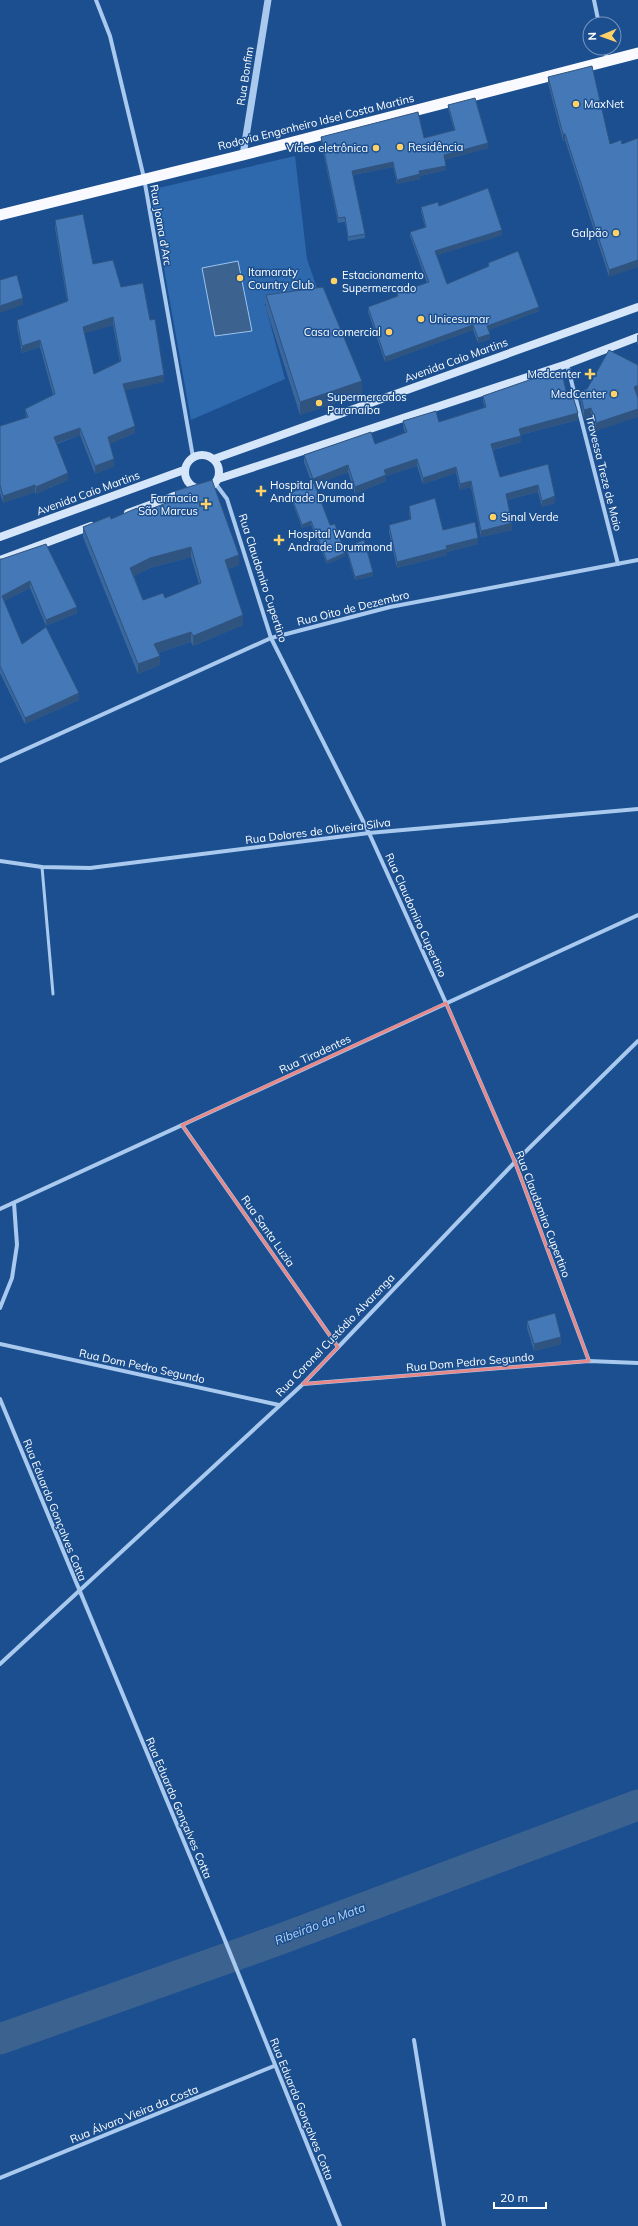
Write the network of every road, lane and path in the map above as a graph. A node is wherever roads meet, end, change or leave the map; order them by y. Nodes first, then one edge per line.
1 (96, 0) edge
2 (268, 0) edge
3 (594, 0) edge
4 (597, 16) edge
5 (638, 53) edge
6 (606, 56) edge
7 (607, 60) junction
8 (243, 155) junction
9 (144, 178) junction
10 (0, 215) edge
11 (638, 307) edge
12 (638, 337) edge
13 (567, 364) junction
14 (193, 456) junction
15 (214, 458) junction
16 (184, 470) junction
17 (217, 481) junction
18 (195, 488) junction
19 (120, 516) edge
20 (98, 524) edge
21 (0, 537) edge
22 (0, 560) edge
23 (638, 560) edge
24 (618, 564) junction
25 (271, 638) junction
26 (0, 761) edge
27 (638, 809) edge
28 (369, 833) junction
29 (0, 860) edge
30 (42, 867) junction
31 (638, 915) edge
32 (53, 994) dead end
33 (446, 1003) junction
34 (638, 1041) edge
35 (182, 1125) junction
36 (515, 1162) junction
37 (14, 1203) junction
38 (0, 1209) edge
39 (0, 1308) edge
40 (0, 1344) edge
41 (338, 1347) junction
42 (589, 1362) junction
43 (638, 1362) edge
44 (303, 1384) junction
45 (0, 1399) edge
46 (279, 1405) junction
47 (79, 1593) junction
48 (0, 1664) edge
49 (414, 2040) dead end
50 (274, 2066) junction
51 (0, 2178) edge
52 (340, 2226) edge
53 (444, 2226) edge

1 - 9 street, Rua Joana d'Arc
2 - 8 street, Rua Bonfim
3 - 4 street
5 - 7 highway, Rodovia Engenheiro Idsel Costa Martins
6 - 7 street
7 - 8 highway, Rodovia Engenheiro Idsel Costa Martins
8 - 9 highway, Rodovia Engenheiro Idsel Costa Martins
9 - 10 highway, Rodovia Engenheiro Idsel Costa Martins
9 - 14 street, Rua Joana d'Arc
11 - 15 main road, Avenida Caio Martins
12 - 13 main road
13 - 17 main road
13 - 24 street, Travessa Treze de Maio
14 - 15 main road
14 - 16 main road
15 - 17 main road
16 - 18 main road
16 - 21 main road, Avenida Caio Martins
17 - 18 main road
17 - 25 street, Rua Claudomiro Cupertino
18 - 19 main road
20 - 22 main road
23 - 24 street, Rua Oito de Dezembro
24 - 25 street, Rua Oito de Dezembro
25 - 26 street, Rua Oito de Dezembro
25 - 28 street, Rua Claudomiro Cupertino
27 - 28 street, Rua Dolores de Oliveira Silva
28 - 30 street, Rua Dolores de Oliveira Silva
28 - 33 street, Rua Claudomiro Cupertino
29 - 30 street, Rua Dolores de Oliveira Silva
30 - 32 lane
31 - 33 street, Rua Tiradentes
33 - 35 street, Rua Tiradentes
33 - 36 street, Rua Claudomiro Cupertino
34 - 36 street, Rua Coronel Custódio Alvarenga
35 - 37 street, Rua Tiradentes
35 - 41 street, Rua Santa Luzia
36 - 41 street, Rua Coronel Custódio Alvarenga
36 - 42 street, Rua Claudomiro Cupertino
37 - 38 street, Rua Tiradentes
37 - 39 street
40 - 46 street, Rua Dom Pedro Segundo
41 - 44 street, Rua Coronel Custódio Alvarenga
42 - 43 street, Rua Dom Pedro Segundo
42 - 44 street, Rua Dom Pedro Segundo
44 - 46 street, Rua Coronel Custódio Alvarenga
45 - 47 street, Rua Eduardo Gonçalves Cotta
46 - 47 street, Rua Coronel Custódio Alvarenga
47 - 48 street, Rua Coronel Custódio Alvarenga
47 - 50 street, Rua Eduardo Gonçalves Cotta
49 - 53 street
50 - 51 street, Rua Álvaro Vieira da Costa
50 - 52 street, Rua Eduardo Gonçalves Cotta

